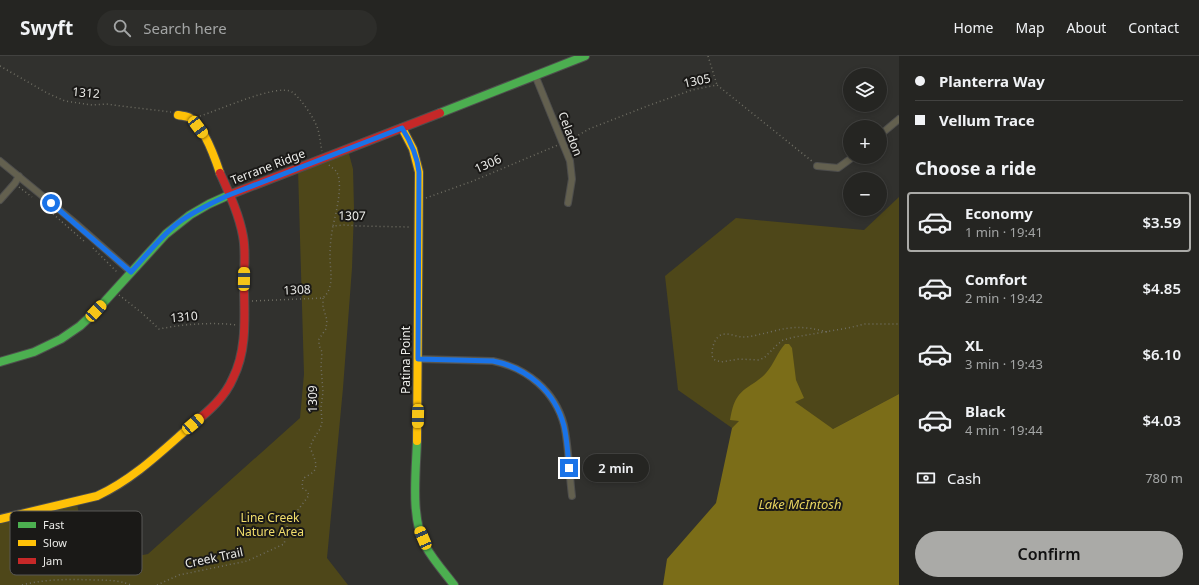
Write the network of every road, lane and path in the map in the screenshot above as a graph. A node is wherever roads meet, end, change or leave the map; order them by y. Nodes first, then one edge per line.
1 (585, 56) edge
2 (708, 56) edge
3 (0, 66) edge
4 (535, 75) junction
5 (717, 85) junction
6 (178, 115) joint
7 (191, 118) junction
8 (899, 119) edge
9 (402, 128) junction
10 (887, 129) edge
11 (563, 143) junction
12 (325, 159) junction
13 (0, 161) edge
14 (843, 164) edge
15 (817, 166) joint
16 (19, 176) junction
17 (15, 183) junction
18 (229, 195) junction
19 (32, 197) dead end
20 (0, 200) edge
21 (419, 200) junction
22 (568, 203) dead end
23 (50, 212) dead end
24 (333, 226) junction
25 (419, 227) junction
26 (87, 243) dead end
27 (92, 247) dead end
28 (128, 271) junction
29 (114, 291) junction
30 (323, 298) junction
31 (244, 301) junction
32 (899, 324) edge
33 (244, 326) junction
34 (827, 332) junction
35 (418, 359) junction
36 (0, 362) edge
37 (307, 491) joint
38 (572, 496) dead end
39 (34, 511) edge
40 (10, 517) edge
41 (0, 519) edge
42 (22, 585) edge
43 (131, 585) edge
44 (157, 585) edge
45 (454, 585) edge

1 - 4 street, Terrane Ridge
2 - 5 path
3 - 6 path, 1312
4 - 9 street, Terrane Ridge
4 - 11 street, Celadon
5 - 11 path, 1305
5 - 15 path, 1305
6 - 7 street
7 - 12 path
7 - 18 street
8 - 10 street
9 - 12 street, Terrane Ridge
9 - 21 street, Patina Point
11 - 21 path, 1306
11 - 22 street, Celadon
12 - 18 street, Terrane Ridge
12 - 24 path, 1307
13 - 16 street
14 - 15 street
16 - 17 street
16 - 28 street
17 - 19 path
17 - 20 street
18 - 28 street, Terrane Ridge
18 - 31 street
21 - 25 street, Patina Point
23 - 26 path
24 - 25 path, 1307
24 - 30 path, 1308
25 - 35 street, Patina Point
27 - 28 path
28 - 29 street, Terrane Ridge
29 - 33 path, 1310
29 - 36 street, Terrane Ridge
30 - 31 path, 1308
30 - 37 path, 1309
31 - 33 street
32 - 34 path
33 - 39 street
34 - 34 path
35 - 38 street
35 - 45 street, Patina Point
37 - 44 path, Creek Trail
40 - 41 street
42 - 43 path

